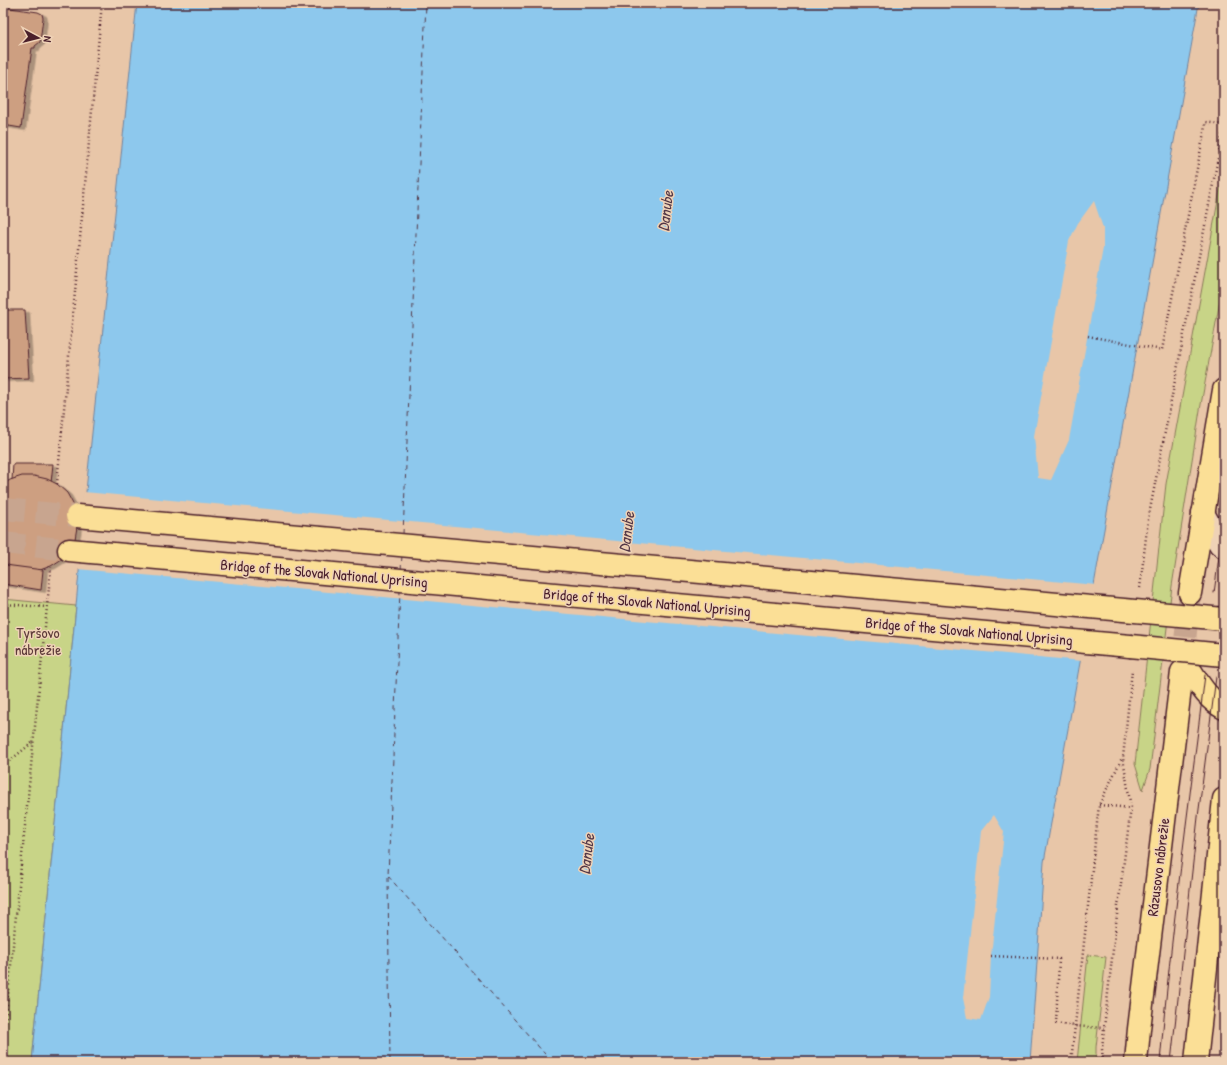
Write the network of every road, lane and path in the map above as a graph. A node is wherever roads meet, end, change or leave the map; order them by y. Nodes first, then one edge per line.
1 (102, 3) edge
2 (1224, 126) edge
3 (1088, 336) dead end
4 (1224, 390) edge
5 (57, 484) dead end
6 (1203, 513) junction
7 (77, 516) tunnel mouth
8 (1224, 547) edge
9 (70, 550) tunnel mouth
10 (50, 566) dead end
11 (1140, 588) dead end
12 (1190, 593) tunnel mouth
13 (3, 604) edge
14 (46, 607) junction
15 (1224, 619) edge
16 (1224, 655) edge
17 (1133, 666) dead end
18 (1224, 708) edge
19 (33, 743) junction
20 (1123, 758) junction
21 (3, 766) edge
22 (1224, 799) edge
23 (1224, 802) edge
24 (1099, 805) junction
25 (1131, 808) junction
26 (991, 956) dead end
27 (1074, 1026) junction
28 (1104, 1028) junction
29 (3, 1045) edge
30 (1071, 1062) edge
31 (1103, 1062) edge
32 (1136, 1062) edge
33 (1196, 1062) edge

1 - 5 path
2 - 3 path
2 - 11 path
4 - 6 main road
6 - 8 lane
6 - 12 main road
7 - 15 main road, bridge
9 - 16 main road, Bridge of the Slovak National Uprising, bridge
10 - 14 path
13 - 14 path
14 - 19 path
17 - 20 path
18 - 32 main road, Rázusovo nábrežie
19 - 21 path
19 - 29 path
20 - 24 path
20 - 25 path
22 - 23 main road
23 - 33 main road
24 - 25 path
24 - 27 path
25 - 28 path
26 - 27 path
27 - 28 path
27 - 30 path
28 - 31 path

